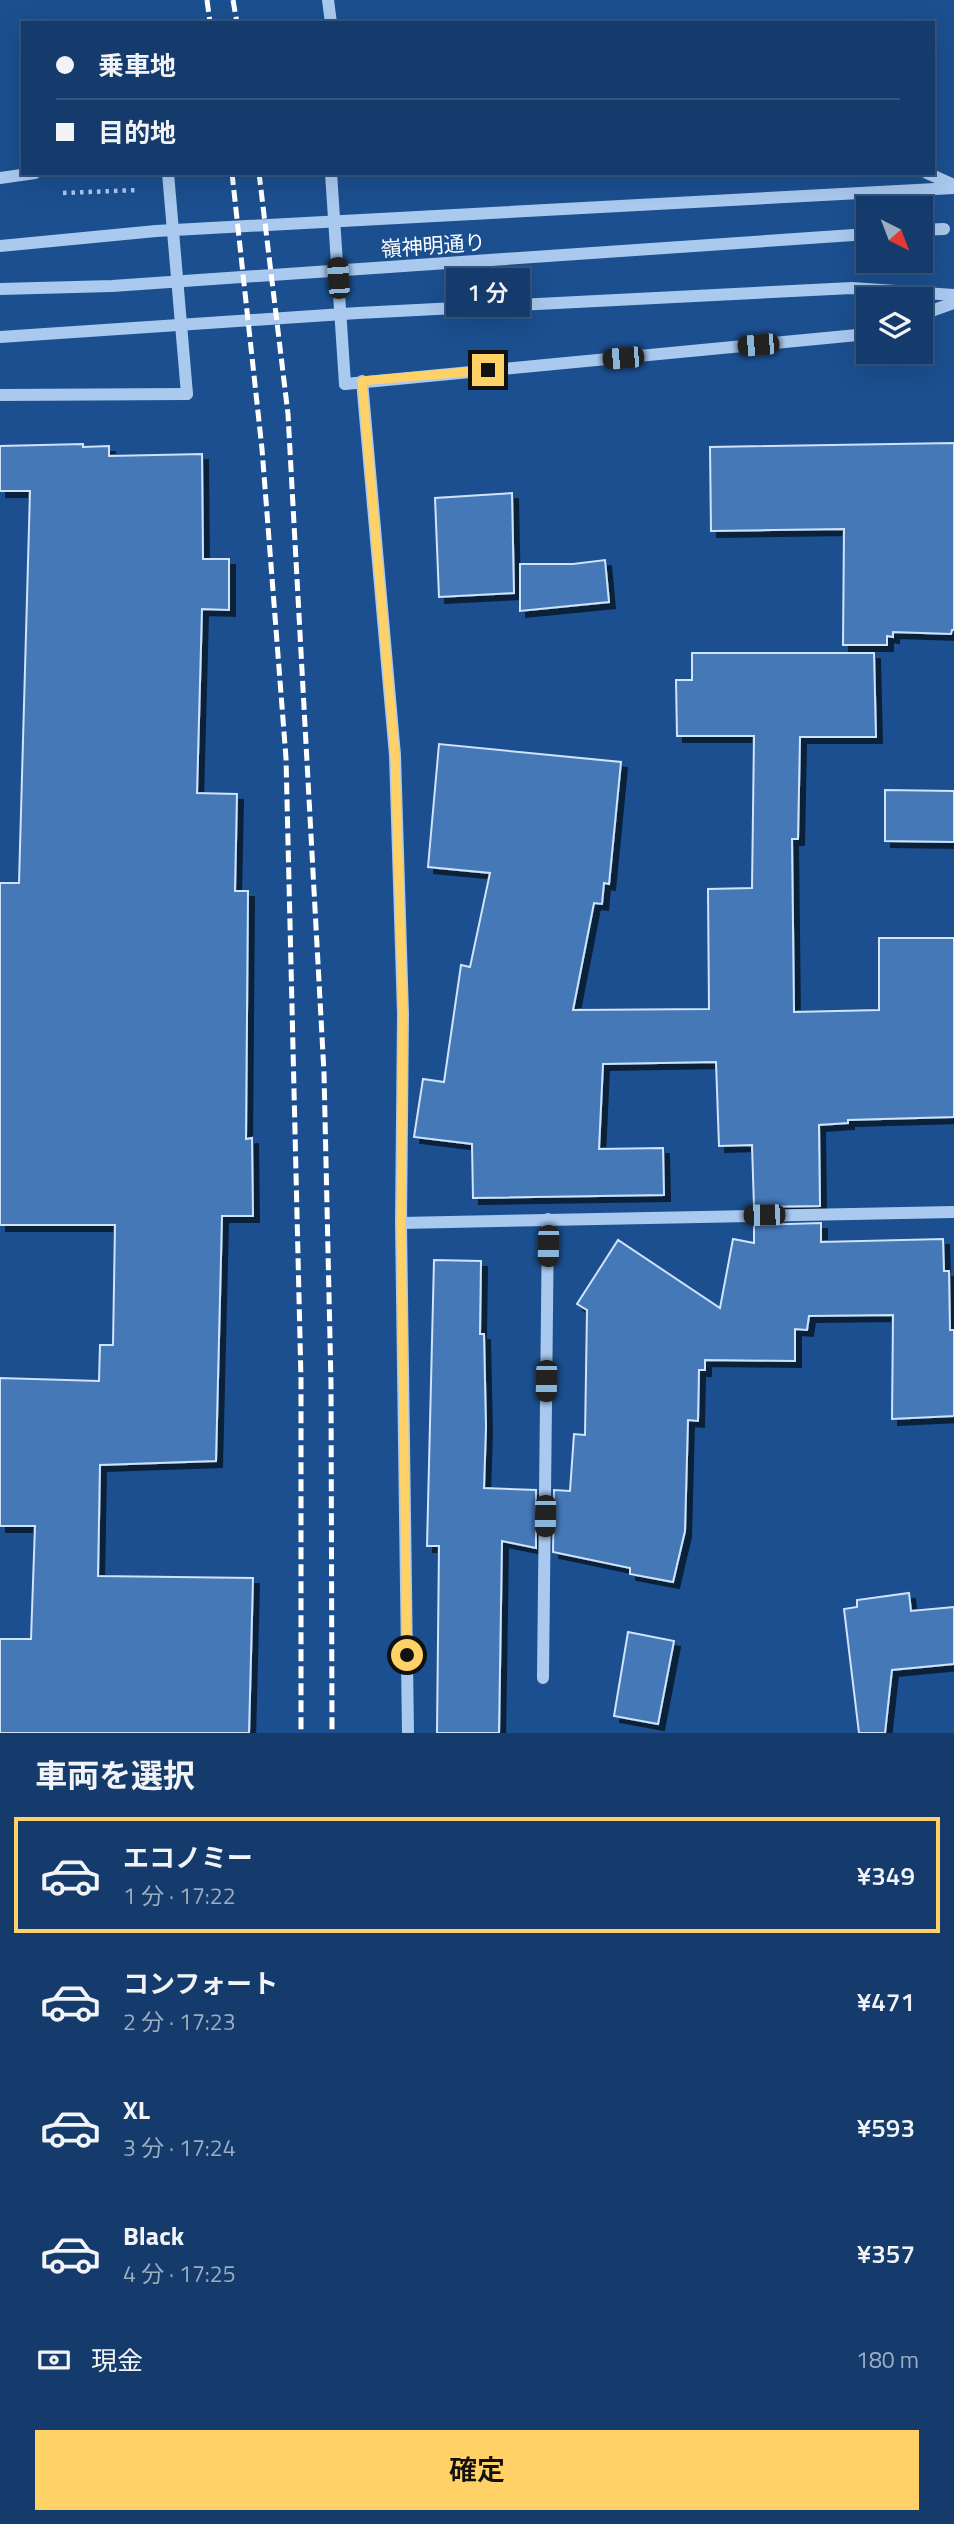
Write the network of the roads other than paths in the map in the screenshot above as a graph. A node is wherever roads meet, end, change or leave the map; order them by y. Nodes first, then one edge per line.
1 (328, 0) edge
2 (331, 21) edge
3 (21, 175) edge
4 (168, 175) edge
5 (331, 175) edge
6 (931, 175) edge
7 (0, 178) edge
8 (954, 186) edge
9 (933, 229) edge
10 (944, 229) dead end
11 (856, 235) edge
12 (0, 246) edge
13 (0, 289) edge
14 (954, 295) edge
15 (954, 303) edge
16 (933, 310) edge
17 (856, 335) edge
18 (0, 337) edge
19 (362, 381) junction
20 (0, 395) edge
21 (954, 1212) edge
22 (548, 1219) junction
23 (401, 1223) junction
24 (543, 1678) dead end
25 (408, 1733) edge

1 - 2 street
3 - 7 street
4 - 20 street, bridge
5 - 19 street, bridge
6 - 8 street
8 - 12 street
9 - 10 street
11 - 13 street, 嶺神明通り
14 - 18 street
15 - 16 street
17 - 19 street
19 - 23 street
21 - 22 street
22 - 23 street
22 - 24 street
23 - 25 street

